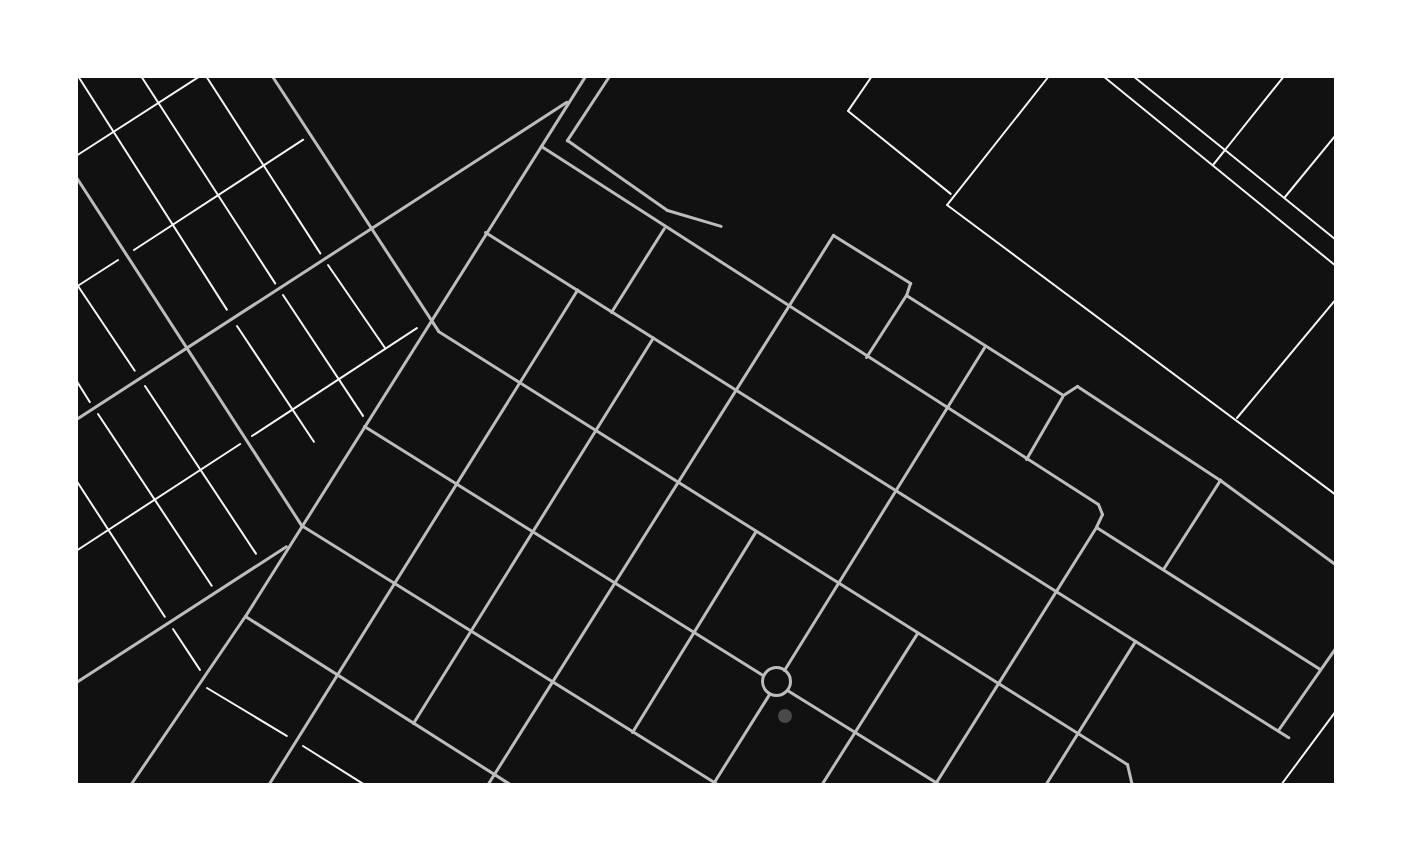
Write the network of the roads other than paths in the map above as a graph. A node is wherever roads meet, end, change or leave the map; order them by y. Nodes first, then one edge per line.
1 (272, 76) edge
2 (585, 76) edge
3 (609, 76) edge
4 (569, 100) junction
5 (541, 146) junction
6 (76, 177) edge
7 (721, 226) dead end
8 (370, 228) junction
9 (664, 228) junction
10 (485, 232) junction
11 (577, 290) junction
12 (906, 295) junction
13 (785, 307) junction
14 (611, 312) junction
15 (430, 319) junction
16 (653, 338) junction
17 (186, 347) junction
18 (984, 347) junction
19 (865, 358) junction
20 (520, 384) junction
21 (735, 389) junction
22 (1063, 395) junction
23 (945, 409) junction
24 (76, 419) edge
25 (366, 424) junction
26 (596, 431) junction
27 (1026, 459) junction
28 (1220, 480) junction
29 (676, 481) junction
30 (457, 483) junction
31 (895, 491) junction
32 (301, 525) junction
33 (1096, 527) junction
34 (533, 531) junction
35 (755, 532) junction
36 (289, 544) junction
37 (1336, 565) edge
38 (1163, 569) junction
39 (614, 581) junction
40 (836, 582) junction
41 (394, 584) junction
42 (1056, 591) junction
43 (245, 616) junction
44 (470, 631) junction
45 (694, 631) junction
46 (917, 633) junction
47 (1135, 641) junction
48 (1336, 647) edge
49 (1320, 669) junction
50 (784, 670) junction
51 (337, 674) junction
52 (763, 675) junction
53 (76, 682) edge
54 (552, 682) junction
55 (996, 683) junction
56 (787, 690) junction
57 (769, 694) junction
58 (413, 723) junction
59 (1278, 730) junction
60 (854, 731) junction
61 (632, 732) junction
62 (1078, 733) junction
63 (1288, 737) dead end
64 (494, 774) junction
65 (131, 783) edge
66 (714, 784) edge
67 (936, 784) edge
68 (140, 785) edge
69 (268, 785) edge
70 (487, 785) edge
71 (511, 785) edge
72 (821, 785) edge
73 (1045, 785) edge
74 (1132, 785) edge

1 - 8 lane
2 - 4 lane
3 - 7 lane
4 - 5 lane
4 - 8 lane
5 - 9 lane
5 - 10 lane
6 - 17 lane
8 - 15 lane
8 - 17 lane
9 - 13 lane
9 - 14 lane
10 - 11 lane
10 - 15 lane
11 - 14 lane
11 - 20 lane
12 - 13 lane
12 - 18 lane
12 - 19 lane
13 - 19 lane
13 - 21 lane
14 - 16 lane
15 - 20 lane
15 - 25 lane
16 - 21 lane
16 - 26 lane
17 - 24 lane
17 - 32 lane
18 - 22 lane
18 - 23 lane
19 - 23 lane
20 - 26 lane
20 - 30 lane
21 - 29 lane
21 - 31 lane
22 - 27 lane
22 - 28 lane
23 - 27 lane
23 - 31 lane
25 - 30 lane
25 - 32 lane
26 - 29 lane
26 - 34 lane
27 - 33 lane
28 - 37 lane
28 - 38 lane
29 - 35 lane
29 - 39 lane
30 - 34 lane
30 - 41 lane
31 - 40 lane
31 - 42 lane
32 - 36 lane
32 - 41 lane
33 - 38 lane
33 - 42 lane
34 - 39 lane
34 - 44 lane
35 - 40 lane
35 - 45 lane
36 - 43 lane
36 - 53 lane
38 - 49 lane
39 - 45 lane
39 - 54 lane
40 - 46 lane
40 - 50 lane
41 - 44 lane
41 - 51 lane
42 - 47 lane
42 - 55 lane
43 - 51 lane
43 - 65 lane
44 - 54 lane
44 - 58 lane
45 - 52 lane
45 - 61 lane
46 - 55 lane
46 - 60 lane
47 - 59 lane
47 - 62 lane
48 - 49 lane
49 - 59 lane
50 - 52 lane
50 - 56 lane
51 - 58 lane
51 - 69 lane
52 - 57 lane
54 - 61 lane
54 - 64 lane
55 - 62 lane
55 - 67 lane
56 - 57 lane
56 - 60 lane
57 - 66 lane
58 - 64 lane
59 - 63 lane
60 - 67 lane
60 - 72 lane
61 - 66 lane
62 - 73 lane
62 - 74 lane
64 - 70 lane
64 - 71 lane
65 - 68 lane

